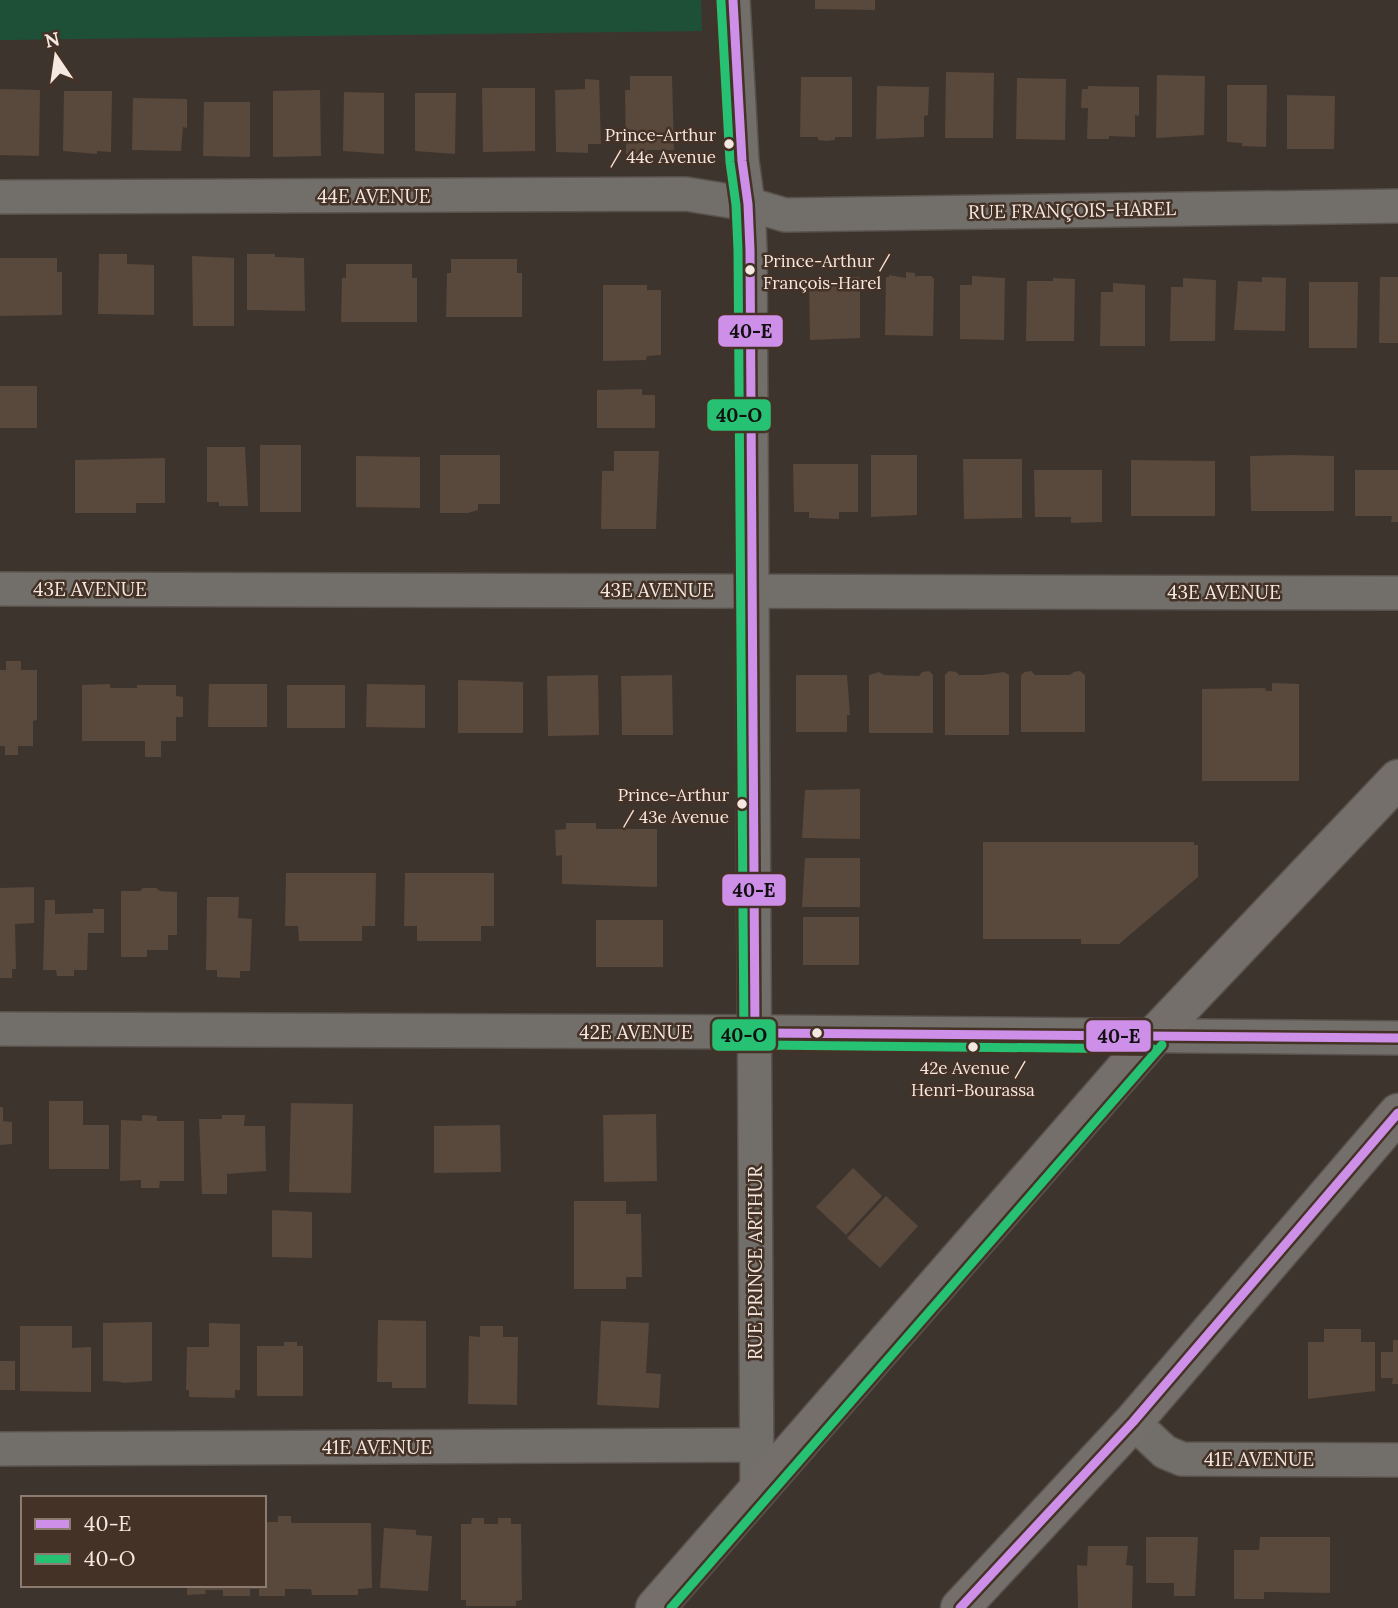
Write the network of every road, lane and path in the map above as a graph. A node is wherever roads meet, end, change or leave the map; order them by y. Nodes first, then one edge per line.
1 (733, 0) edge
2 (0, 197) edge
3 (748, 204) junction
4 (1398, 206) edge
5 (0, 589) edge
6 (751, 590) junction
7 (1398, 593) edge
8 (1398, 779) edge
9 (0, 1029) edge
10 (755, 1033) junction
11 (1153, 1037) junction
12 (1398, 1038) edge
13 (1398, 1114) edge
14 (1133, 1422) junction
15 (755, 1445) junction
16 (0, 1449) edge
17 (1398, 1460) edge
18 (757, 1493) junction
19 (656, 1608) edge
20 (960, 1608) edge

1 - 3 street, RUE PRINCE ARTHUR
2 - 3 street, 44E AVENUE
3 - 4 street, RUE FRANÇOIS-HAREL
3 - 6 street, RUE PRINCE ARTHUR
5 - 6 street, 43E AVENUE
6 - 7 street, 43E AVENUE
6 - 10 street, RUE PRINCE ARTHUR
8 - 11 main road
9 - 10 street, 42E AVENUE
10 - 11 street, 42E AVENUE
10 - 15 street, RUE PRINCE ARTHUR
11 - 12 street, 42E AVENUE
11 - 18 main road
13 - 14 main road
14 - 17 street, 41E AVENUE
14 - 20 main road
15 - 16 street, 41E AVENUE
15 - 18 street, RUE PRINCE ARTHUR
18 - 19 main road

